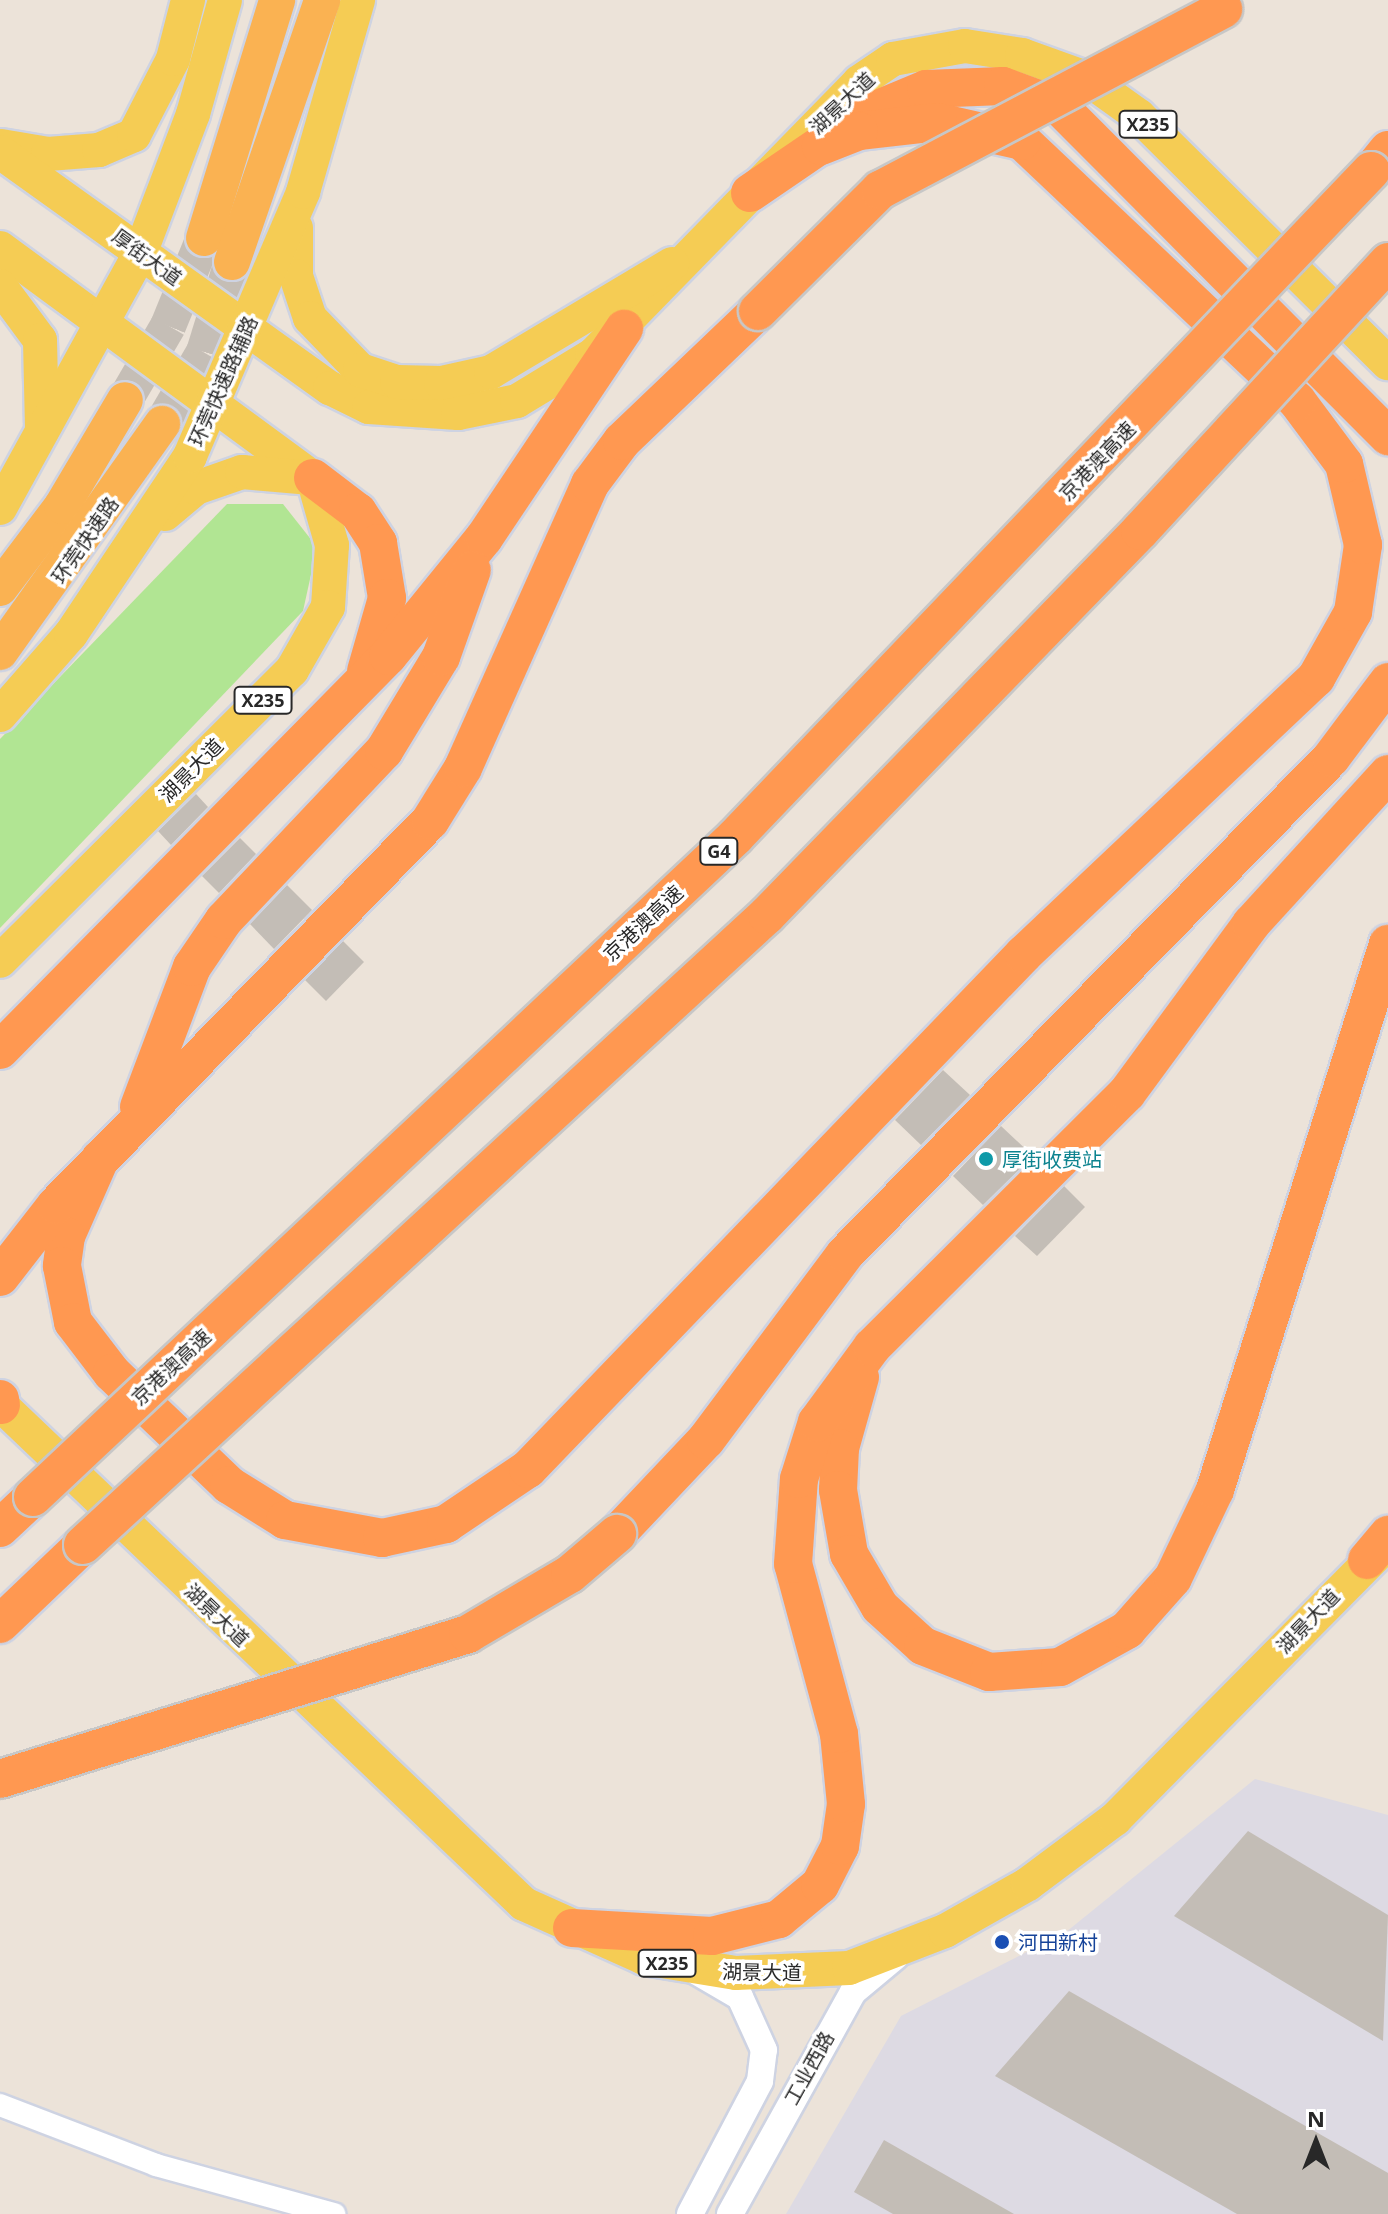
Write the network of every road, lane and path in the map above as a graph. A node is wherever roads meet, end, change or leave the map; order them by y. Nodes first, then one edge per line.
1 (188, 0) edge
2 (225, 0) edge
3 (277, 0) edge
4 (322, 0) edge
5 (358, 0) edge
6 (1232, 5) edge
7 (821, 146) junction
8 (0, 149) edge
9 (1380, 160) edge
10 (303, 192) junction
11 (750, 193) junction
12 (204, 238) tunnel mouth
13 (0, 248) edge
14 (141, 251) junction
15 (691, 256) junction
16 (232, 262) tunnel mouth
17 (1388, 262) edge
18 (0, 286) edge
19 (106, 323) junction
20 (624, 329) junction
21 (246, 331) junction
22 (1388, 363) edge
23 (290, 365) joint
24 (125, 400) tunnel mouth
25 (215, 402) junction
26 (1376, 418) edge
27 (162, 424) tunnel mouth
28 (1388, 436) edge
29 (42, 439) junction
30 (313, 478) junction
31 (0, 508) edge
32 (149, 526) junction
33 (484, 538) junction
34 (0, 588) edge
35 (0, 652) edge
36 (1388, 682) edge
37 (359, 686) junction
38 (0, 715) edge
39 (1388, 774) edge
40 (1388, 944) edge
41 (0, 961) edge
42 (0, 1050) edge
43 (110, 1149) junction
44 (0, 1277) edge
45 (872, 1347) junction
46 (0, 1403) edge
47 (0, 1528) edge
48 (1381, 1546) edge
49 (0, 1624) edge
50 (0, 1779) edge
51 (572, 1928) junction
52 (916, 1944) junction
53 (690, 1969) junction
54 (0, 2105) edge
55 (334, 2214) edge
56 (690, 2214) edge
57 (730, 2214) edge

1 - 8 main road
2 - 14 main road
3 - 12 highway
4 - 16 highway
5 - 10 main road, 环莞快速路辅路
6 - 43 highway, bridge
7 - 11 highway
7 - 26 highway
7 - 43 highway
8 - 14 main road, 厚街大道 / X235
9 - 47 highway, 京港澳高速 / G4, bridge
10 - 15 main road
10 - 21 main road, 环莞快速路辅路
11 - 15 main road, 湖景大道 / X235
11 - 22 main road, 湖景大道 / X235
13 - 19 main road
14 - 19 main road
14 - 21 main road, 厚街大道 / X235
15 - 20 main road, 湖景大道 / X235
17 - 49 highway, bridge
18 - 29 main road
19 - 25 main road
19 - 29 main road
20 - 23 main road, 湖景大道 / X235
20 - 33 highway
21 - 23 main road, 厚街大道 / X235
21 - 25 main road, 环莞快速路辅路
24 - 34 highway, 环莞快速路
25 - 30 main road
25 - 32 main road, 环莞快速路辅路
26 - 28 highway
27 - 35 highway, 环莞快速路
29 - 31 main road
30 - 32 main road
30 - 37 highway
30 - 41 main road, 湖景大道 / X235
32 - 38 main road, 环莞快速路辅路
33 - 37 highway
33 - 43 highway
36 - 50 highway, bridge
37 - 42 highway
39 - 45 highway
40 - 45 highway
43 - 44 highway
45 - 51 highway
46 - 51 main road, 湖景大道 / X235
48 - 52 main road, 湖景大道 / X235
51 - 53 main road, 湖景大道 / X235
52 - 53 main road, 湖景大道 / X235
52 - 57 street, 工业西路
53 - 56 street, 工业西路
54 - 55 street

